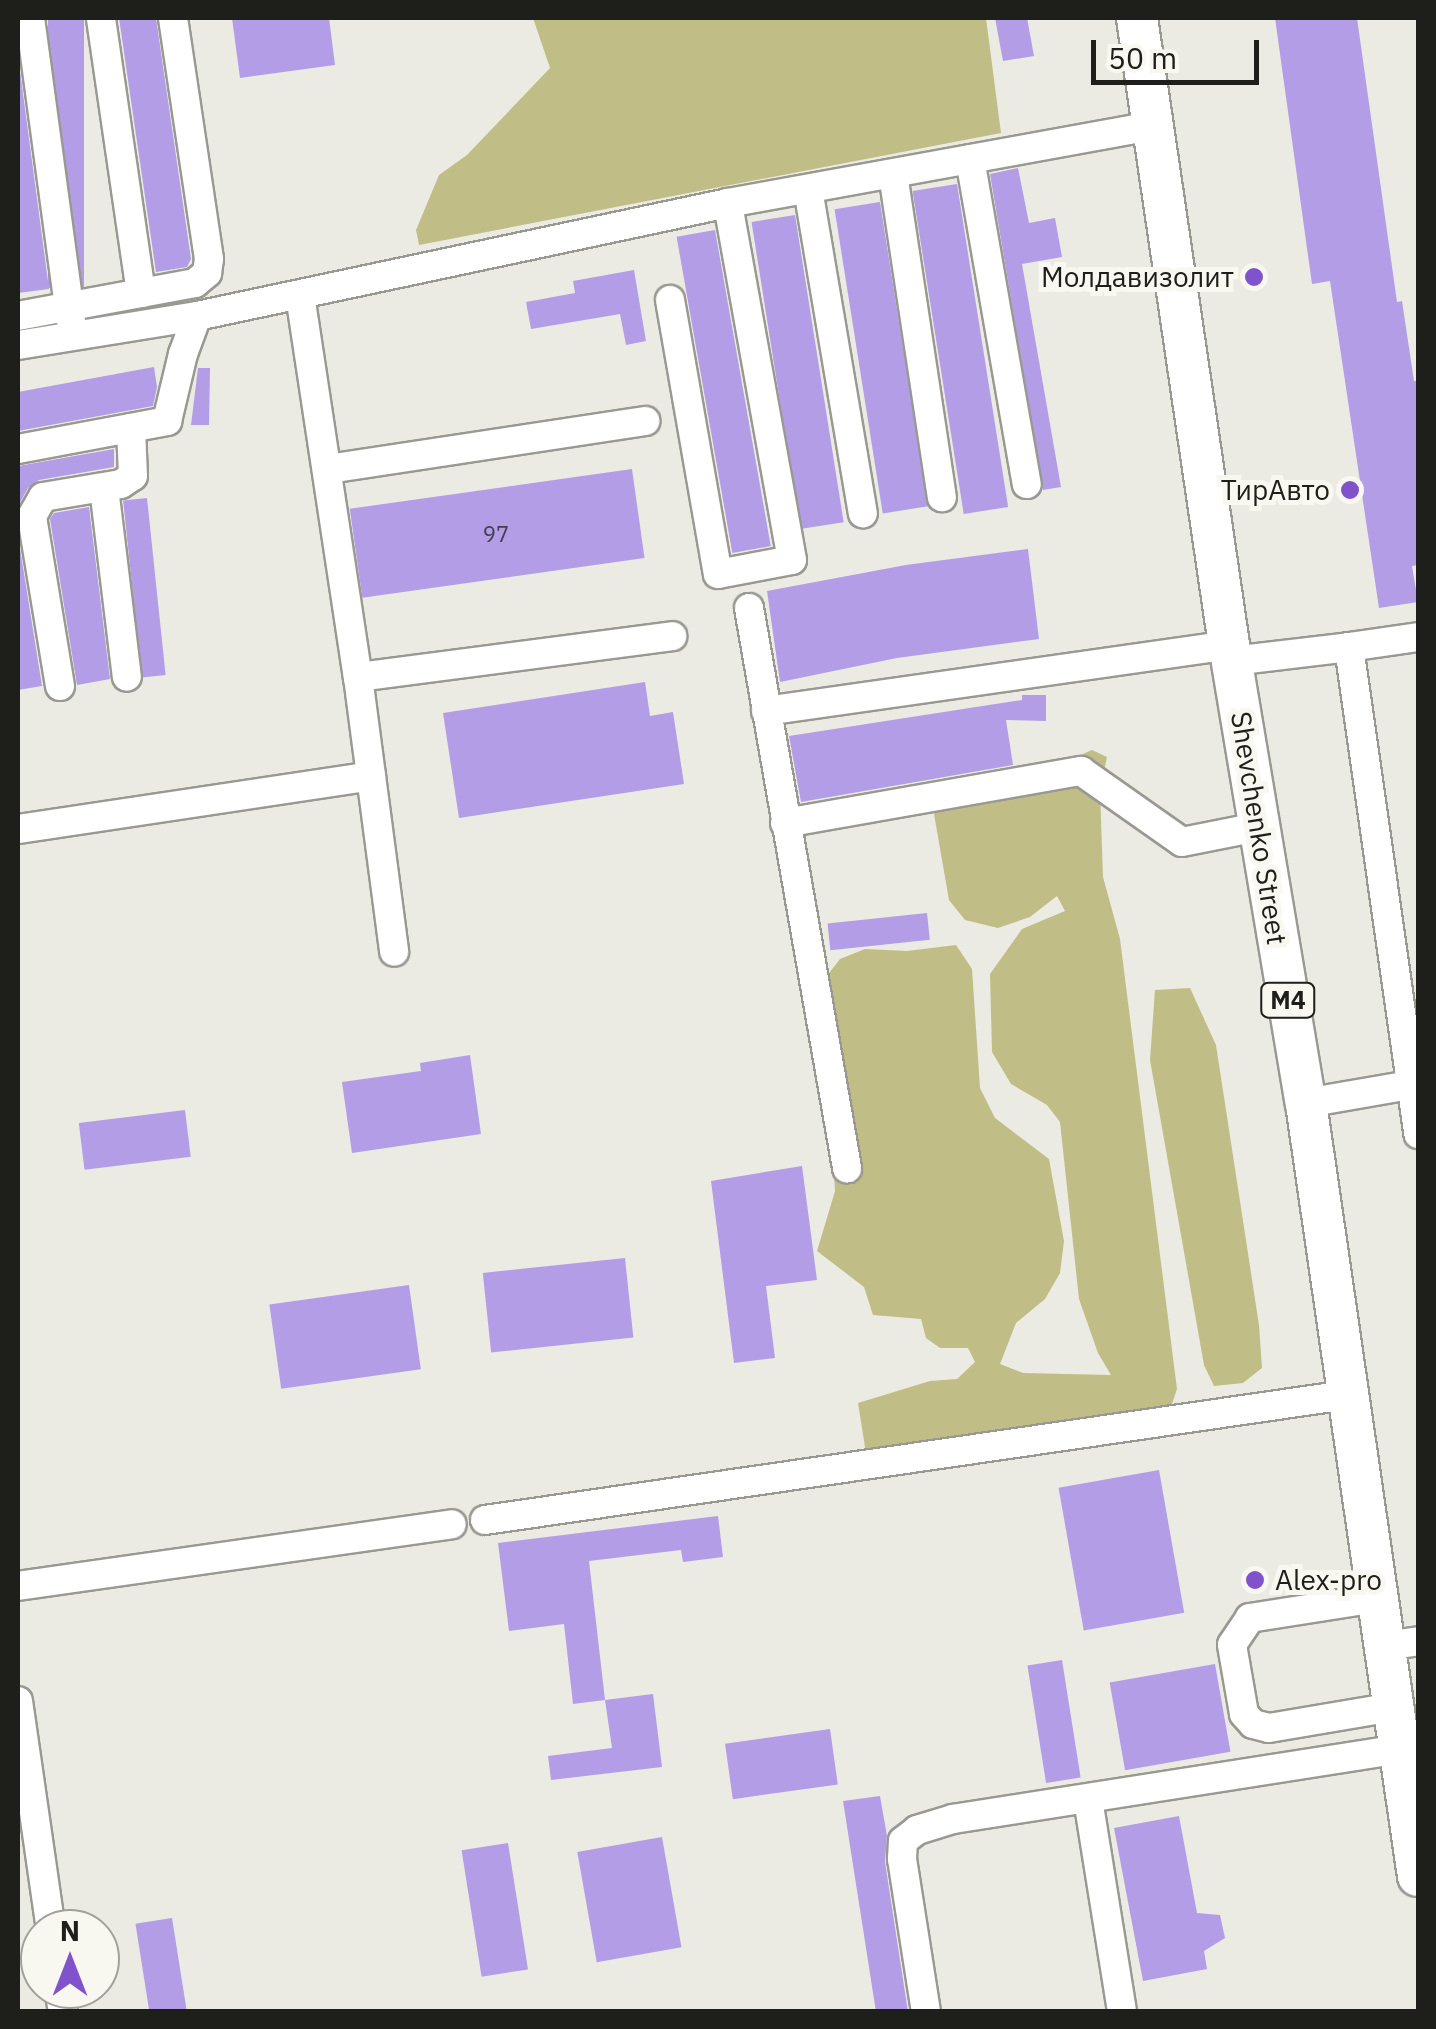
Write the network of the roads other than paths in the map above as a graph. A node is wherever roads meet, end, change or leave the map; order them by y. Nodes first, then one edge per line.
1 (30, 18) edge
2 (101, 18) edge
3 (173, 18) edge
4 (1137, 18) edge
5 (1153, 126) junction
6 (970, 159) junction
7 (894, 174) junction
8 (808, 189) junction
9 (728, 204) junction
10 (142, 293) junction
11 (300, 295) junction
12 (670, 300) dead end
13 (69, 306) junction
14 (18, 316) edge
15 (198, 316) junction
16 (73, 338) junction
17 (18, 345) edge
18 (645, 421) dead end
19 (131, 428) junction
20 (18, 449) edge
21 (328, 470) junction
22 (1027, 484) dead end
23 (104, 488) junction
24 (942, 497) dead end
25 (863, 513) dead end
26 (749, 608) dead end
27 (672, 636) dead end
28 (1418, 637) edge
29 (1349, 646) junction
30 (1230, 653) junction
31 (128, 676) dead end
32 (358, 676) junction
33 (60, 686) dead end
34 (766, 710) junction
35 (371, 776) junction
36 (785, 824) junction
37 (1258, 828) junction
38 (18, 829) edge
39 (394, 952) dead end
40 (1410, 1085) junction
41 (1306, 1103) junction
42 (1418, 1134) edge
43 (847, 1168) dead end
44 (1346, 1395) junction
45 (485, 1520) dead end
46 (452, 1524) dead end
47 (18, 1586) edge
48 (1377, 1598) junction
49 (1401, 1643) edge
50 (18, 1702) edge
51 (1393, 1708) junction
52 (1400, 1748) junction
53 (1088, 1799) junction
54 (1418, 1876) edge
55 (48, 1909) edge
56 (926, 2012) edge
57 (1122, 2012) edge

1 - 13 street
2 - 10 street
3 - 10 street
4 - 5 highway, Shevchenko Street / M4
5 - 6 street
5 - 30 highway, Shevchenko Street / M4
6 - 7 street
6 - 22 street
7 - 8 street
7 - 24 street
8 - 9 street
8 - 25 street
9 - 11 street
9 - 12 street
10 - 13 street
11 - 15 street
11 - 21 street
13 - 14 street
13 - 16 street
15 - 16 street
15 - 19 street
16 - 17 street
18 - 21 street
19 - 20 street
19 - 23 street
21 - 32 street
23 - 31 street
23 - 33 street
26 - 34 street
27 - 32 street
28 - 29 street
29 - 30 street
29 - 40 street
30 - 34 street
30 - 37 highway, Shevchenko Street / M4
32 - 35 street
34 - 36 street
35 - 38 street
35 - 39 street
36 - 37 street
36 - 43 street
37 - 41 highway, Shevchenko Street / M4
40 - 41 street
40 - 42 street
41 - 44 highway, Shevchenko Street / M4
44 - 45 street
44 - 48 highway, Shevchenko Street / M4
46 - 47 street
48 - 49 highway, Shevchenko Street / M4
48 - 51 street
49 - 51 highway, Shevchenko Street / M4
50 - 55 street
51 - 52 highway, Shevchenko Street / M4
52 - 53 street
52 - 54 highway, Shevchenko Street / M4
53 - 56 street
53 - 57 street

